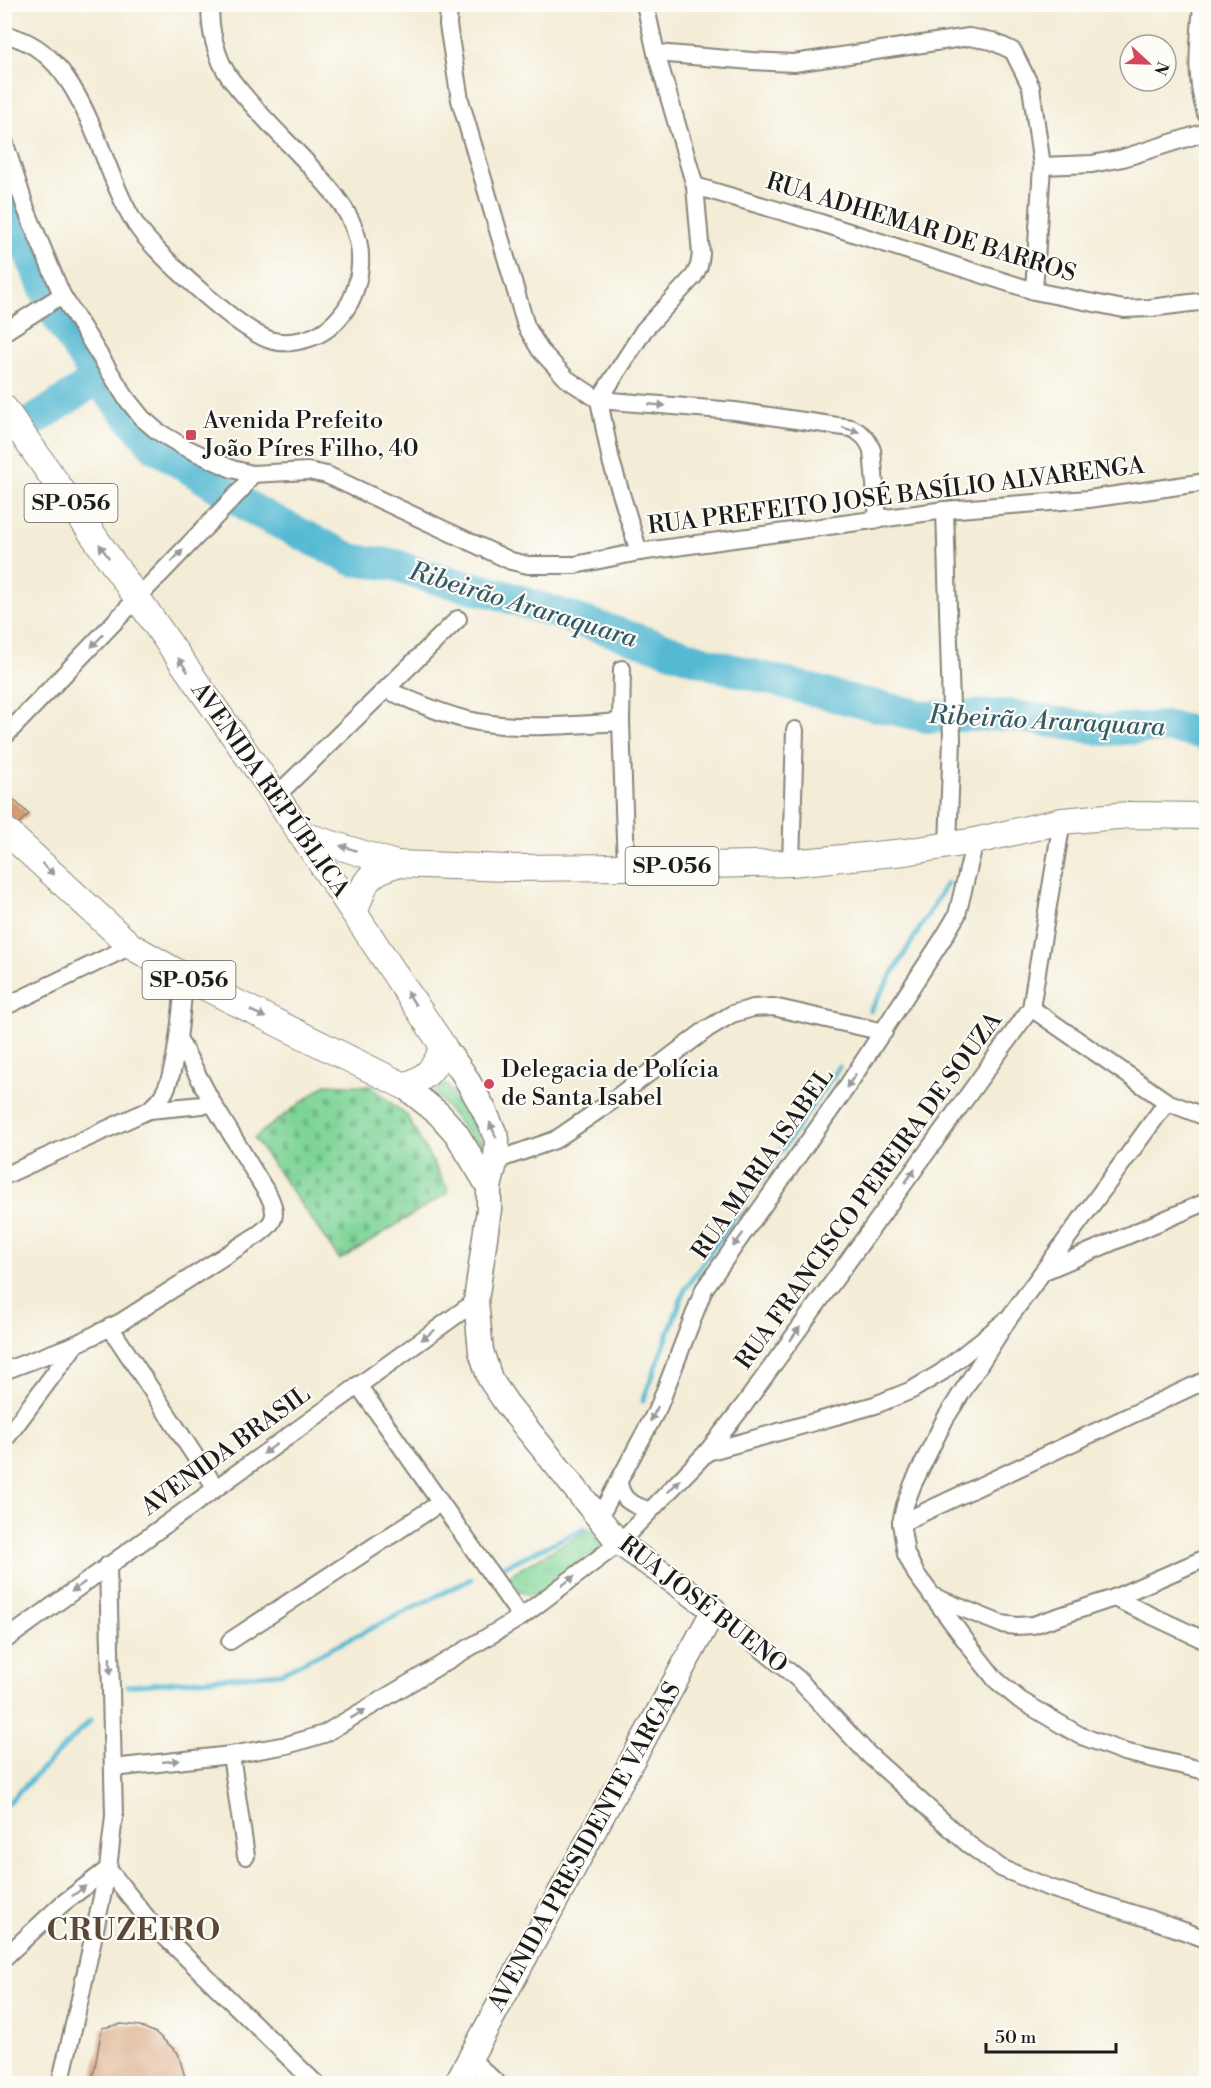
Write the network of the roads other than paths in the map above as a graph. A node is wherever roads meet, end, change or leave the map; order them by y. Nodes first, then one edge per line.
1 (211, 4) edge
2 (449, 4) edge
3 (645, 4) edge
4 (1202, 4) edge
5 (4, 35) edge
6 (656, 53) junction
7 (1206, 114) edge
8 (1206, 132) edge
9 (4, 141) edge
10 (1042, 166) junction
11 (695, 186) junction
12 (1034, 291) junction
13 (58, 297) junction
14 (1206, 301) edge
15 (4, 332) edge
16 (599, 400) junction
17 (4, 408) edge
18 (252, 474) junction
19 (1206, 482) edge
20 (945, 510) junction
21 (878, 519) junction
22 (639, 552) junction
23 (137, 598) junction
24 (458, 619) dead end
25 (622, 669) dead end
26 (386, 690) junction
27 (621, 722) junction
28 (795, 730) dead end
29 (4, 737) edge
30 (276, 796) junction
31 (1206, 816) edge
32 (1062, 821) junction
33 (4, 829) edge
34 (300, 834) junction
35 (975, 841) junction
36 (948, 845) junction
37 (791, 863) junction
38 (396, 864) junction
39 (626, 867) junction
40 (354, 912) junction
41 (131, 946) junction
42 (184, 977) junction
43 (4, 1007) edge
44 (1032, 1008) junction
45 (884, 1032) junction
46 (178, 1038) junction
47 (443, 1046) junction
48 (404, 1086) junction
49 (1167, 1102) junction
50 (213, 1104) junction
51 (149, 1110) junction
52 (1206, 1117) edge
53 (488, 1171) junction
54 (4, 1176) edge
55 (1206, 1202) edge
56 (1046, 1270) junction
57 (476, 1301) junction
58 (1009, 1318) junction
59 (110, 1328) junction
60 (76, 1344) junction
61 (4, 1371) edge
62 (1206, 1380) edge
63 (358, 1385) junction
64 (4, 1441) edge
65 (707, 1452) junction
66 (619, 1483) junction
67 (216, 1488) junction
68 (440, 1503) junction
69 (649, 1511) junction
70 (598, 1520) junction
71 (902, 1523) junction
72 (619, 1543) junction
73 (1206, 1558) edge
74 (108, 1565) junction
75 (932, 1596) junction
76 (1114, 1598) junction
77 (714, 1610) junction
78 (521, 1617) junction
79 (4, 1641) edge
80 (230, 1641) dead end
81 (1206, 1641) edge
82 (231, 1755) junction
83 (113, 1768) junction
84 (1206, 1771) edge
85 (246, 1856) dead end
86 (108, 1869) junction
87 (1206, 1939) edge
88 (4, 1958) edge
89 (470, 2058) junction
90 (60, 2084) edge
91 (316, 2084) edge
92 (456, 2084) edge
93 (498, 2084) edge

1 - 5 street
2 - 16 street
3 - 6 street
4 - 7 street
6 - 10 street
6 - 11 street
8 - 10 street
9 - 13 street
10 - 12 street
11 - 12 street, RUA ADHEMAR DE BARROS
11 - 16 street
12 - 14 street, RUA ADHEMAR DE BARROS
13 - 15 street
13 - 18 street
16 -> 21 street
16 - 22 street
23 -> 17 main road, AVENIDA REPÚBLICA / SP-056
18 - 22 street, RUA PREFEITO JOSÉ BASÍLIO ALVARENGA
23 -> 18 street
19 - 20 street, RUA PREFEITO JOSÉ BASÍLIO ALVARENGA
20 - 21 street, RUA PREFEITO JOSÉ BASÍLIO ALVARENGA
20 - 36 street
21 - 22 street, RUA PREFEITO JOSÉ BASÍLIO ALVARENGA
23 -> 29 street
30 -> 23 main road, AVENIDA REPÚBLICA / SP-056
24 - 26 street
25 - 27 street
26 - 27 street
26 - 30 street
27 - 39 street
28 - 37 street
30 - 34 main road, AVENIDA REPÚBLICA / SP-056
31 - 32 main road, SP-056
32 - 35 main road, SP-056
32 - 44 street, RUA FRANCISCO PEREIRA DE SOUZA
33 -> 41 main road, SP-056
38 -> 34 main road, SP-056
34 - 40 main road, AVENIDA REPÚBLICA / SP-056
35 - 36 main road, SP-056
35 - 45 street, RUA MARIA ISABEL
36 - 37 main road, SP-056
37 - 39 main road, SP-056
38 - 39 main road, SP-056
38 - 40 main road, SP-056
47 -> 40 main road, AVENIDA REPÚBLICA / SP-056
41 - 42 main road, SP-056
41 - 43 street
42 - 46 street
42 -> 48 main road, SP-056
44 - 49 street
65 -> 44 street, RUA FRANCISCO PEREIRA DE SOUZA
45 - 53 street
45 -> 66 street, RUA MARIA ISABEL
46 - 50 street
46 - 51 street
47 - 48 main road
53 -> 47 street, AVENIDA REPÚBLICA
48 - 53 street
49 - 52 street
49 - 56 street
50 - 51 street
50 - 59 street
51 - 54 street
53 - 57 street, RUA JOSÉ BUENO
55 - 56 street
56 - 58 street
57 -> 63 street, AVENIDA BRASIL
57 - 70 street, RUA JOSÉ BUENO
58 - 65 street
58 - 71 street
59 - 60 street
59 - 67 street
60 - 61 street
60 - 64 street
62 - 71 street
63 -> 67 street, AVENIDA BRASIL
63 - 68 street
69 -> 65 street, RUA FRANCISCO PEREIRA DE SOUZA
66 - 69 street
66 - 70 street, RUA MARIA ISABEL
67 - 74 street, AVENIDA BRASIL
68 - 78 street
68 - 80 street
69 - 72 street, RUA FRANCISCO PEREIRA DE SOUZA
70 - 72 street, RUA JOSÉ BUENO
71 - 75 street
72 - 77 street, RUA JOSÉ BUENO
78 -> 72 street, RUA FRANCISCO PEREIRA DE SOUZA
73 - 76 street
74 -> 79 street, AVENIDA BRASIL
74 -> 83 street
75 - 76 street
75 - 84 street
76 - 81 street
77 - 87 street, RUA JOSÉ BUENO
77 - 89 street, AVENIDA PRESIDENTE VARGAS
82 -> 78 street, RUA FRANCISCO PEREIRA DE SOUZA
83 -> 82 street, RUA FRANCISCO PEREIRA DE SOUZA
82 - 85 street
83 - 86 street
88 -> 86 street
86 - 90 street
86 - 91 street
89 - 92 street, AVENIDA PRESIDENTE VARGAS
89 - 93 street

